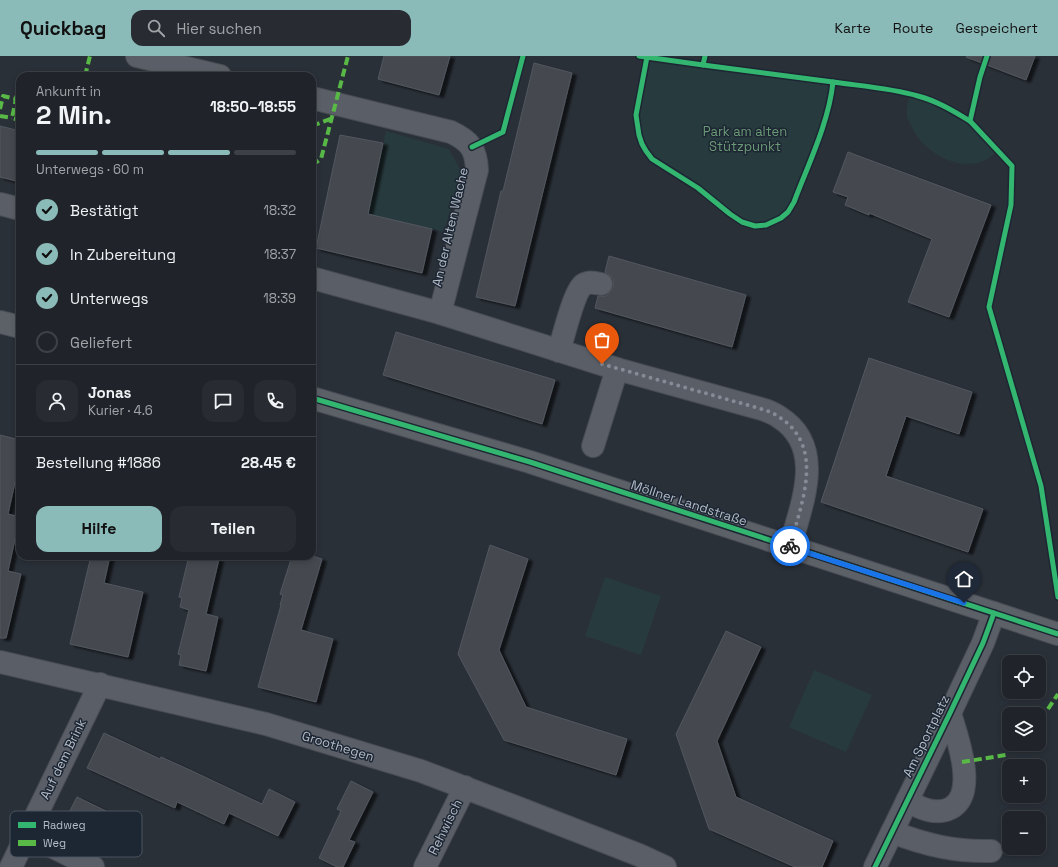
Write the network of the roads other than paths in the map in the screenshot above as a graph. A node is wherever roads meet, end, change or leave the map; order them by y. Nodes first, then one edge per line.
1 (137, 56) edge
2 (203, 72) edge
3 (316, 99) edge
4 (0, 204) edge
5 (16, 208) edge
6 (316, 279) edge
7 (601, 284) dead end
8 (440, 313) junction
9 (0, 322) edge
10 (16, 326) edge
11 (559, 351) junction
12 (616, 369) junction
13 (316, 399) edge
14 (593, 446) dead end
15 (790, 547) junction
16 (994, 613) junction
17 (1058, 634) edge
18 (0, 662) edge
19 (100, 684) junction
20 (950, 714) junction
21 (465, 786) junction
22 (907, 801) junction
23 (38, 811) edge
24 (892, 832) junction
25 (992, 851) dead end
26 (16, 857) edge
27 (72, 857) edge
28 (11, 867) edge
29 (92, 867) edge
30 (425, 867) edge
31 (665, 867) edge
32 (875, 867) edge

1 - 2 street
3 - 8 street, An der Alten Wache
4 - 5 street
6 - 8 street
7 - 11 street
8 - 11 street
9 - 10 main road
11 - 12 street
12 - 14 street
12 - 15 street
13 - 15 main road, Möllner Landstraße
15 - 16 main road, Möllner Landstraße
16 - 17 main road, Möllner Landstraße
16 - 20 street, Am Sportplatz
18 - 19 street, Groothegen
19 - 21 street, Groothegen
19 - 23 street, Auf dem Brink
20 - 22 street, Am Sportplatz
20 - 22 street
21 - 30 street, Rehwisch
21 - 31 street, Groothegen
22 - 24 street, Am Sportplatz
24 - 25 street
24 - 32 street, Am Sportplatz
26 - 28 street, Auf dem Brink
27 - 29 street

